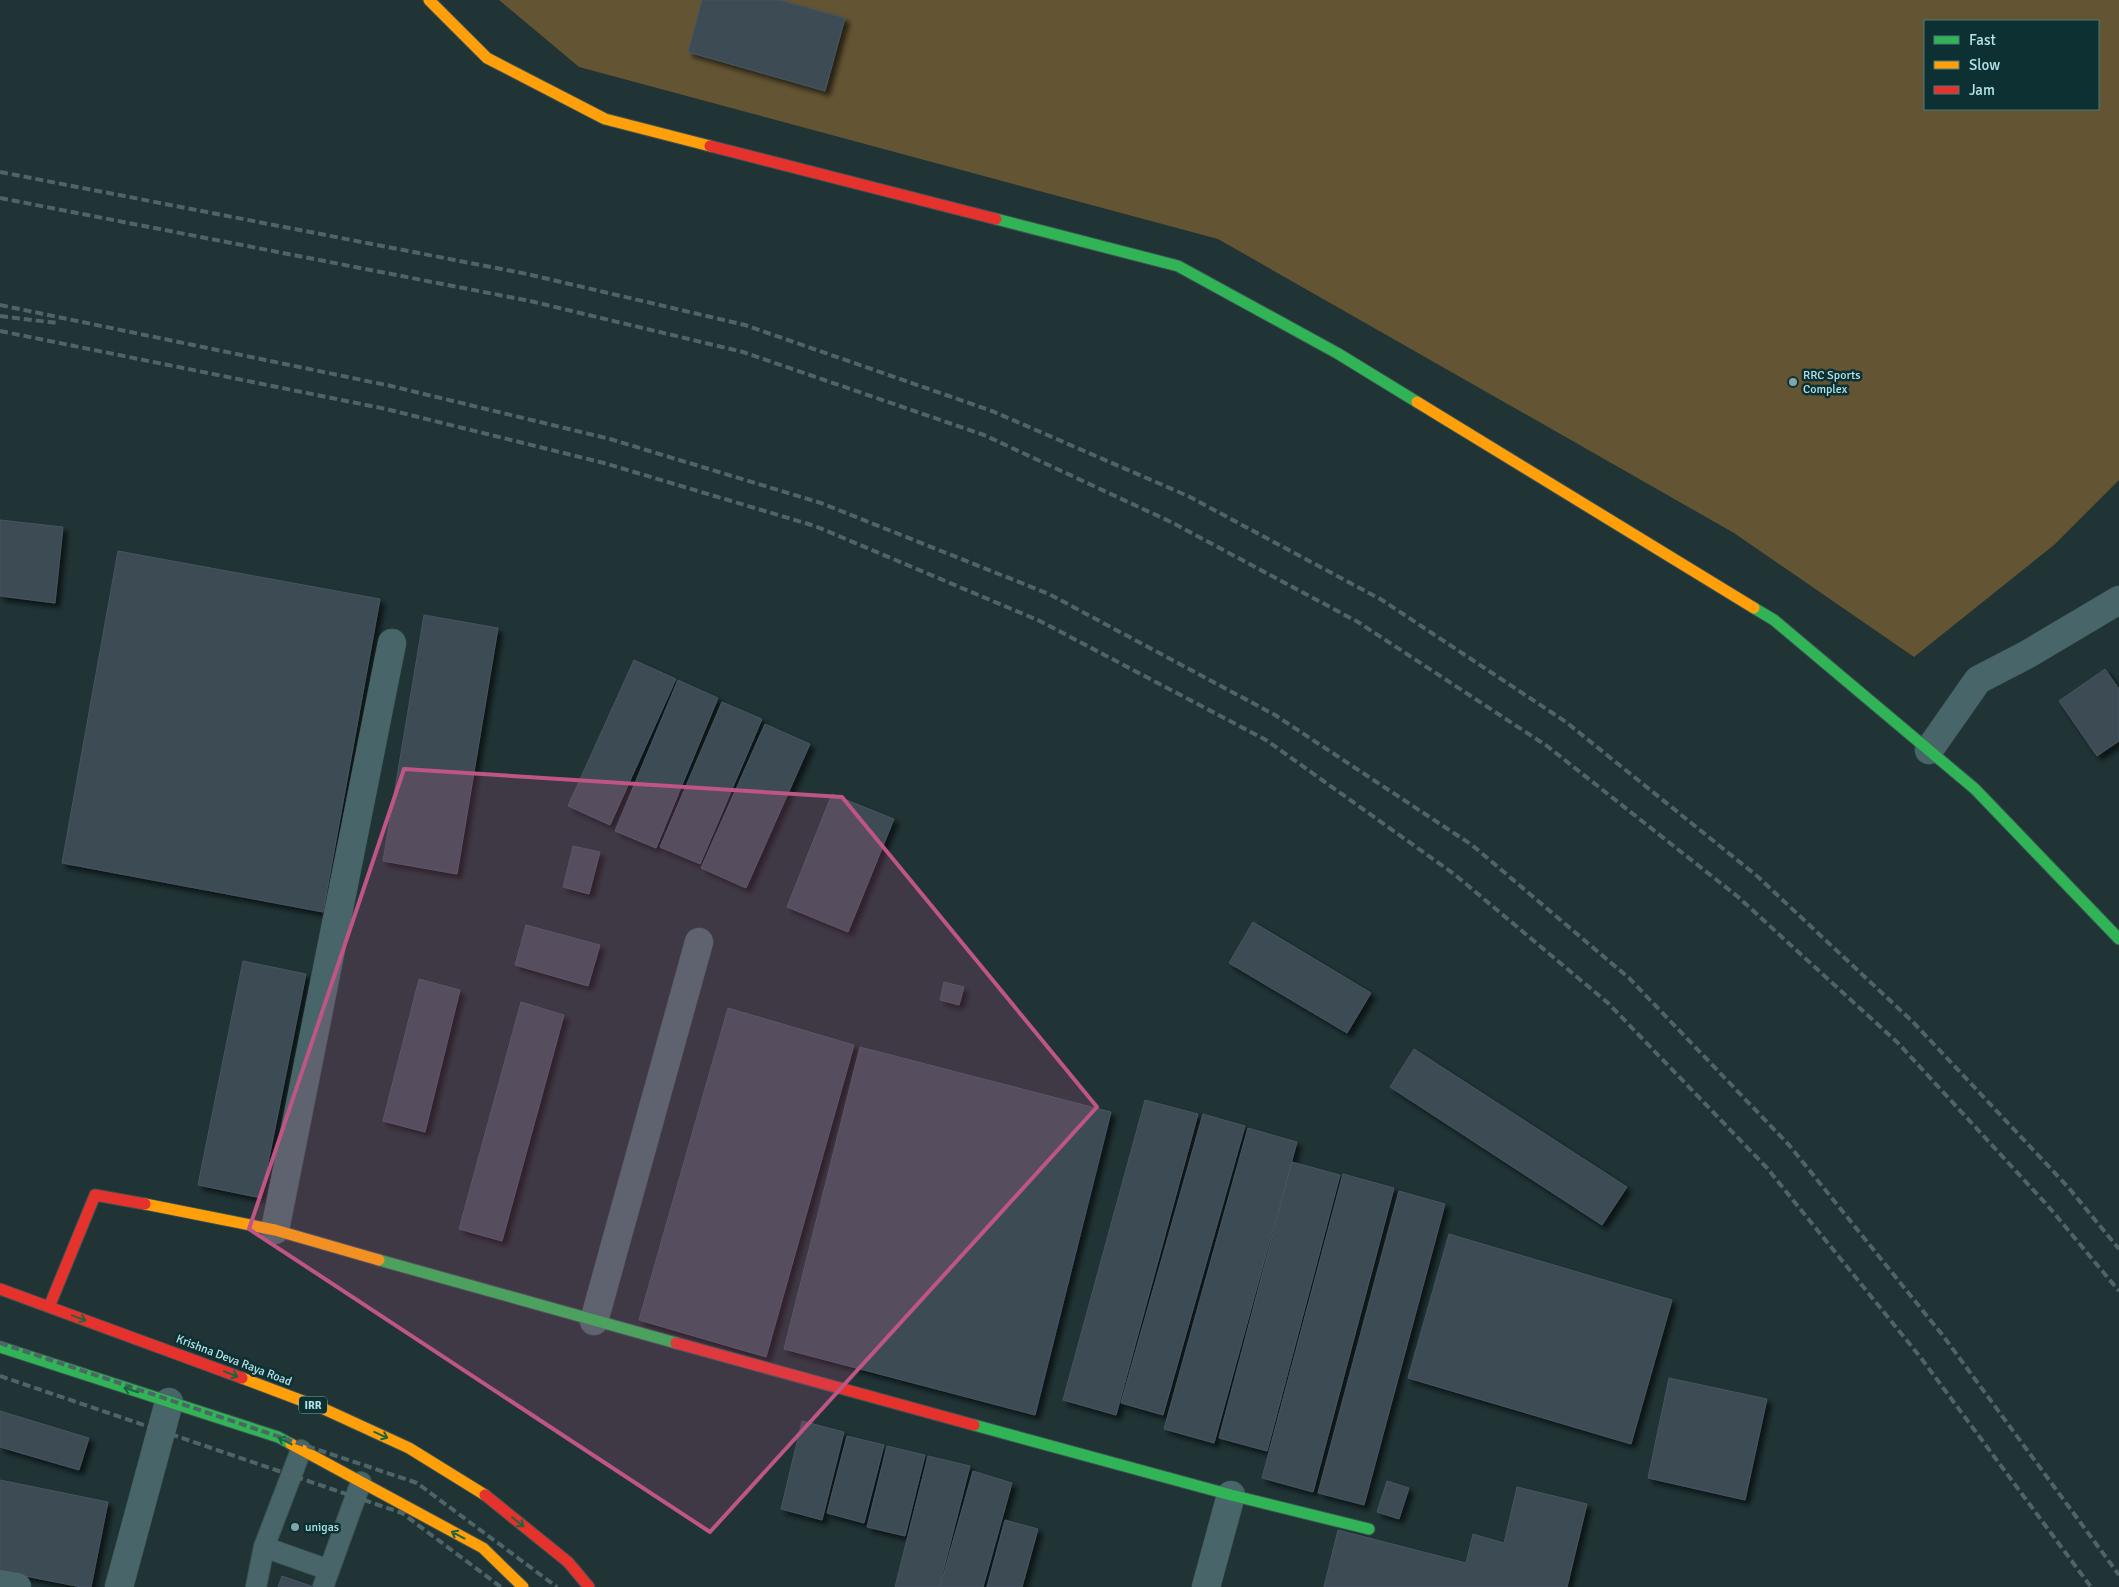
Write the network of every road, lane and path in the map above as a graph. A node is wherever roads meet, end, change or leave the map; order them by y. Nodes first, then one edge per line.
1 (430, 0) edge
2 (2119, 600) edge
3 (392, 643) dead end
4 (1929, 750) junction
5 (2119, 939) edge
6 (699, 942) dead end
7 (275, 1230) junction
8 (0, 1289) edge
9 (49, 1307) junction
10 (594, 1321) junction
11 (0, 1347) edge
12 (169, 1402) junction
13 (302, 1450) junction
14 (360, 1482) junction
15 (1231, 1496) junction
16 (1369, 1529) dead end
17 (264, 1547) junction
18 (326, 1579) edge
19 (0, 1584) edge
20 (17, 1587) edge
21 (119, 1587) edge
22 (256, 1587) edge
23 (523, 1587) edge
24 (589, 1587) edge
25 (1206, 1587) edge

1 - 4 street
2 - 4 street
3 - 7 street
4 - 5 street
6 - 10 street
7 - 9 street
7 - 10 street
8 - 9 street, Krishna Deva Raya Road / IRR
9 -> 24 street, Krishna Deva Raya Road / IRR
10 - 15 street
12 -> 11 street
13 -> 12 street
12 - 21 street
13 - 14 street
13 - 17 lane
14 - 18 lane
23 -> 14 street
15 - 16 street
15 - 25 street
17 - 18 lane
17 - 22 lane
19 - 20 street

